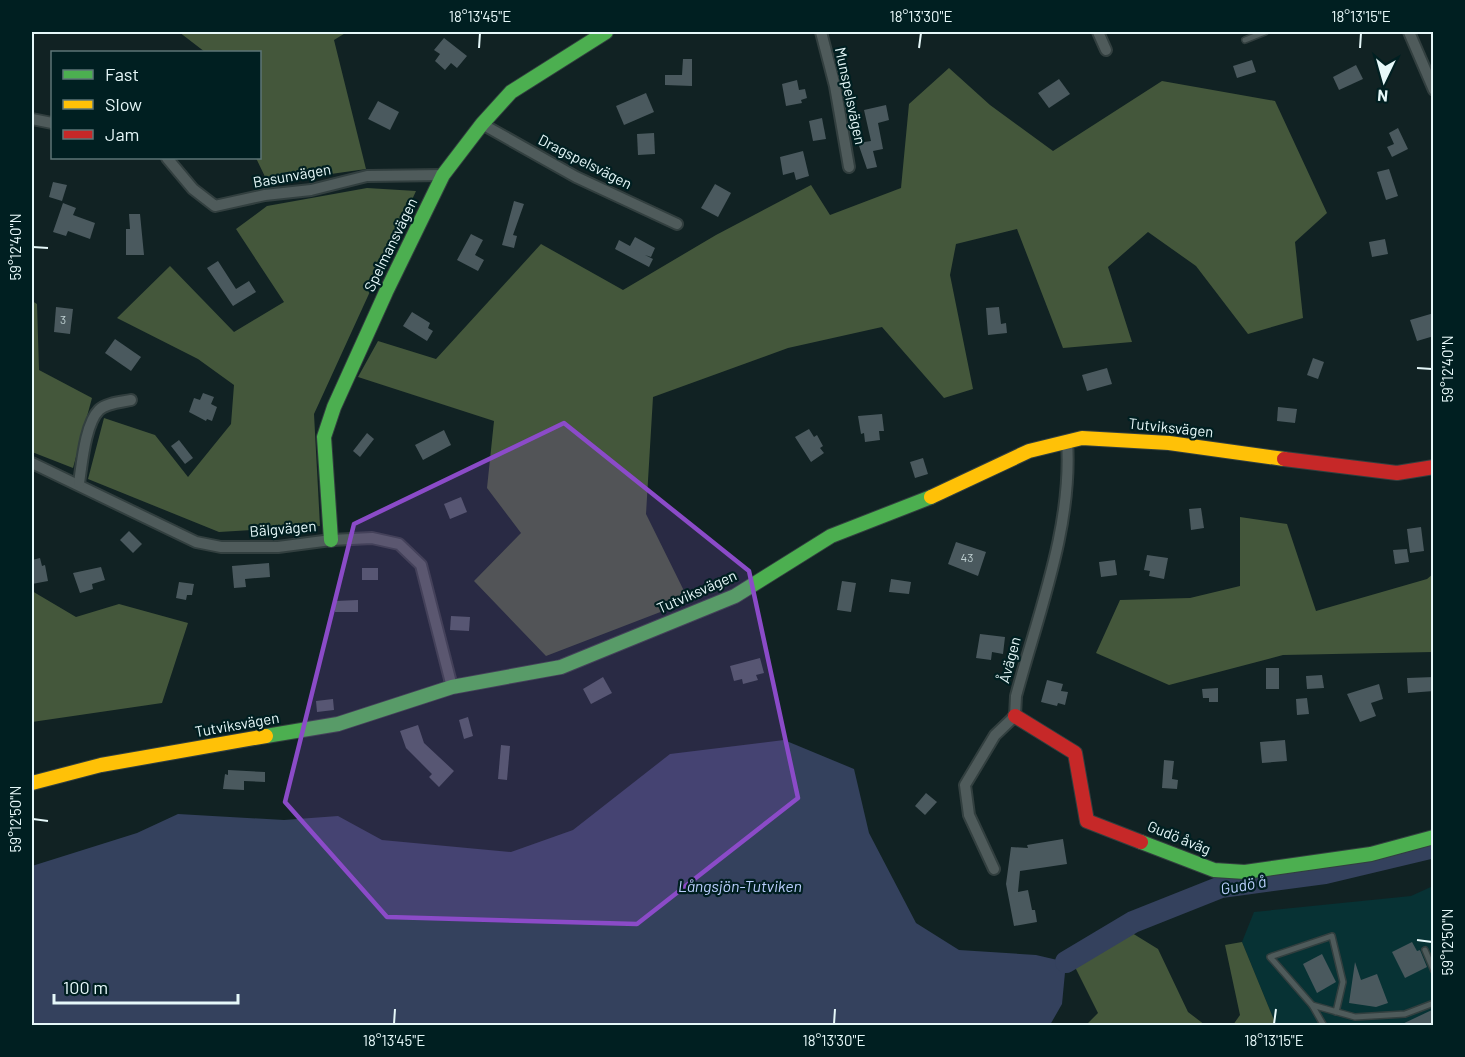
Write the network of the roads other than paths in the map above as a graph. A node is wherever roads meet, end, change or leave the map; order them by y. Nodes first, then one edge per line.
1 (606, 32) edge
2 (821, 32) edge
3 (1098, 32) edge
4 (1264, 32) edge
5 (1409, 32) edge
6 (1245, 40) dead end
7 (1106, 50) dead end
8 (1434, 90) edge
9 (32, 119) edge
10 (51, 123) edge
11 (482, 124) junction
12 (168, 159) edge
13 (849, 167) dead end
14 (443, 175) junction
15 (677, 224) dead end
16 (131, 400) dead end
17 (1067, 441) junction
18 (32, 463) edge
19 (1434, 467) edge
20 (79, 483) junction
21 (331, 540) junction
22 (452, 687) junction
23 (1015, 716) junction
24 (32, 783) edge
25 (1434, 837) edge
26 (994, 869) dead end
27 (1425, 950) dead end
28 (1434, 971) edge
29 (1434, 1003) edge
30 (1312, 1005) junction
31 (1336, 1012) junction
32 (1324, 1026) edge

1 - 11 street, Spelmansvägen
2 - 13 street, Munspelsvägen
3 - 7 street
4 - 6 lane
5 - 8 street
9 - 10 street
11 - 14 street, Spelmansvägen
11 - 15 street, Dragspelsvägen
12 - 14 street, Basunvägen
14 - 21 street, Spelmansvägen
16 - 20 street
17 - 19 street, Tutviksvägen
17 - 22 street, Tutviksvägen
17 - 23 street, Åvägen
18 - 20 street, Bälgvägen
20 - 21 street, Bälgvägen
21 - 22 street, Bälgvägen
22 - 24 street, Tutviksvägen
23 - 25 street, Gudö åväg
23 - 26 street
27 - 28 lane
29 - 31 lane
30 - 31 lane
30 - 31 lane
30 - 32 lane

